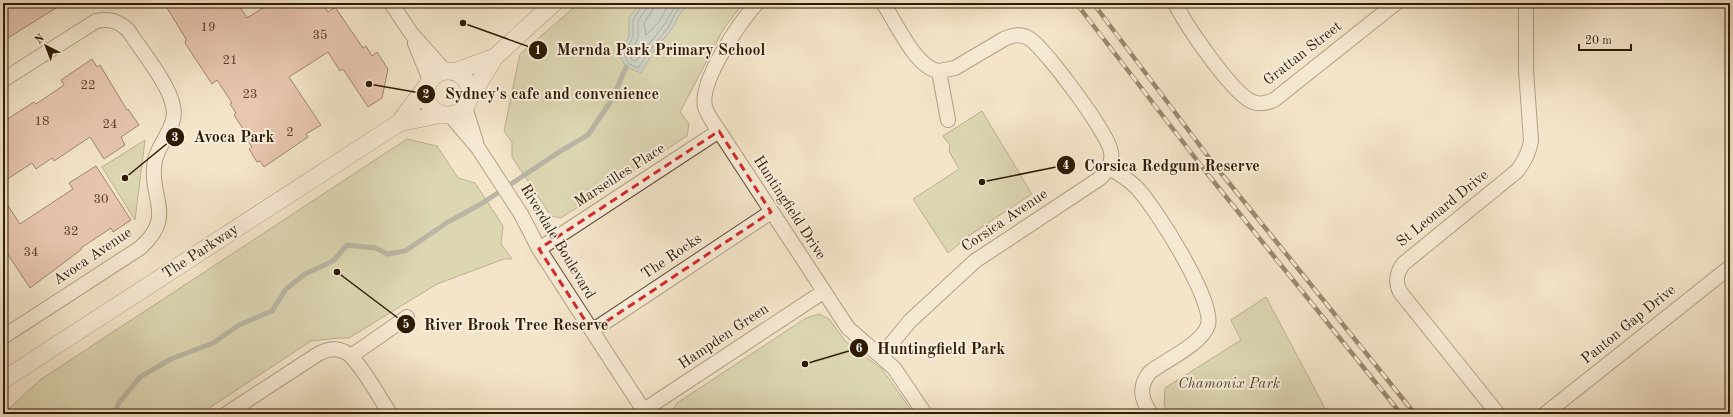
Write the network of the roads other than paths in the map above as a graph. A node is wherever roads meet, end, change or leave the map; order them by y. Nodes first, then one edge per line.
1 (391, 3) edge
2 (554, 3) edge
3 (757, 3) edge
4 (883, 3) edge
5 (1175, 3) edge
6 (1396, 3) edge
7 (1526, 3) edge
8 (410, 33) junction
9 (495, 57) junction
10 (449, 71) junction
11 (939, 71) junction
12 (3, 80) edge
13 (428, 83) junction
14 (467, 103) junction
15 (446, 115) junction
16 (948, 120) dead end
17 (399, 123) junction
18 (719, 132) junction
19 (478, 148) junction
20 (1109, 168) junction
21 (771, 212) junction
22 (539, 249) junction
23 (1730, 267) edge
24 (823, 292) junction
25 (407, 317) dead end
26 (592, 331) junction
27 (3, 337) edge
28 (351, 356) junction
29 (881, 356) junction
30 (3, 380) edge
31 (645, 412) edge
32 (1549, 413) edge
33 (226, 414) edge
34 (390, 414) edge
35 (925, 414) edge
36 (1151, 414) edge
37 (1498, 414) edge

1 - 8 street
2 - 9 street
3 - 18 street, Huntingfield Drive
4 - 11 street
5 - 6 street, Grattan Street
7 - 37 street, St Leonard Drive
8 - 10 street
8 - 13 street
9 - 10 street
9 - 14 street
10 - 13 street
10 - 14 street
11 - 16 street
11 - 20 street
12 - 27 street, Avoca Avenue
13 - 15 street
13 - 17 street, The Parkway
14 - 15 street
14 - 19 street, Riverdale Boulevard
15 - 17 street, The Parkway
15 - 19 street, Riverdale Boulevard
17 - 30 street, The Parkway
18 - 21 street, Huntingfield Drive
18 - 22 street, Marseilles Place
19 - 22 street, Riverdale Boulevard
20 - 29 street, Corsica Avenue
20 - 36 street
21 - 24 street, Huntingfield Drive
21 - 26 street, The Rocks
22 - 26 street, Riverdale Boulevard
23 - 32 street, Panton Gap Drive
24 - 29 street, Huntingfield Drive
24 - 31 street, Hampden Green
25 - 28 street
26 - 31 street, Riverdale Boulevard
28 - 33 street
28 - 34 street
29 - 35 street, Huntingfield Drive

